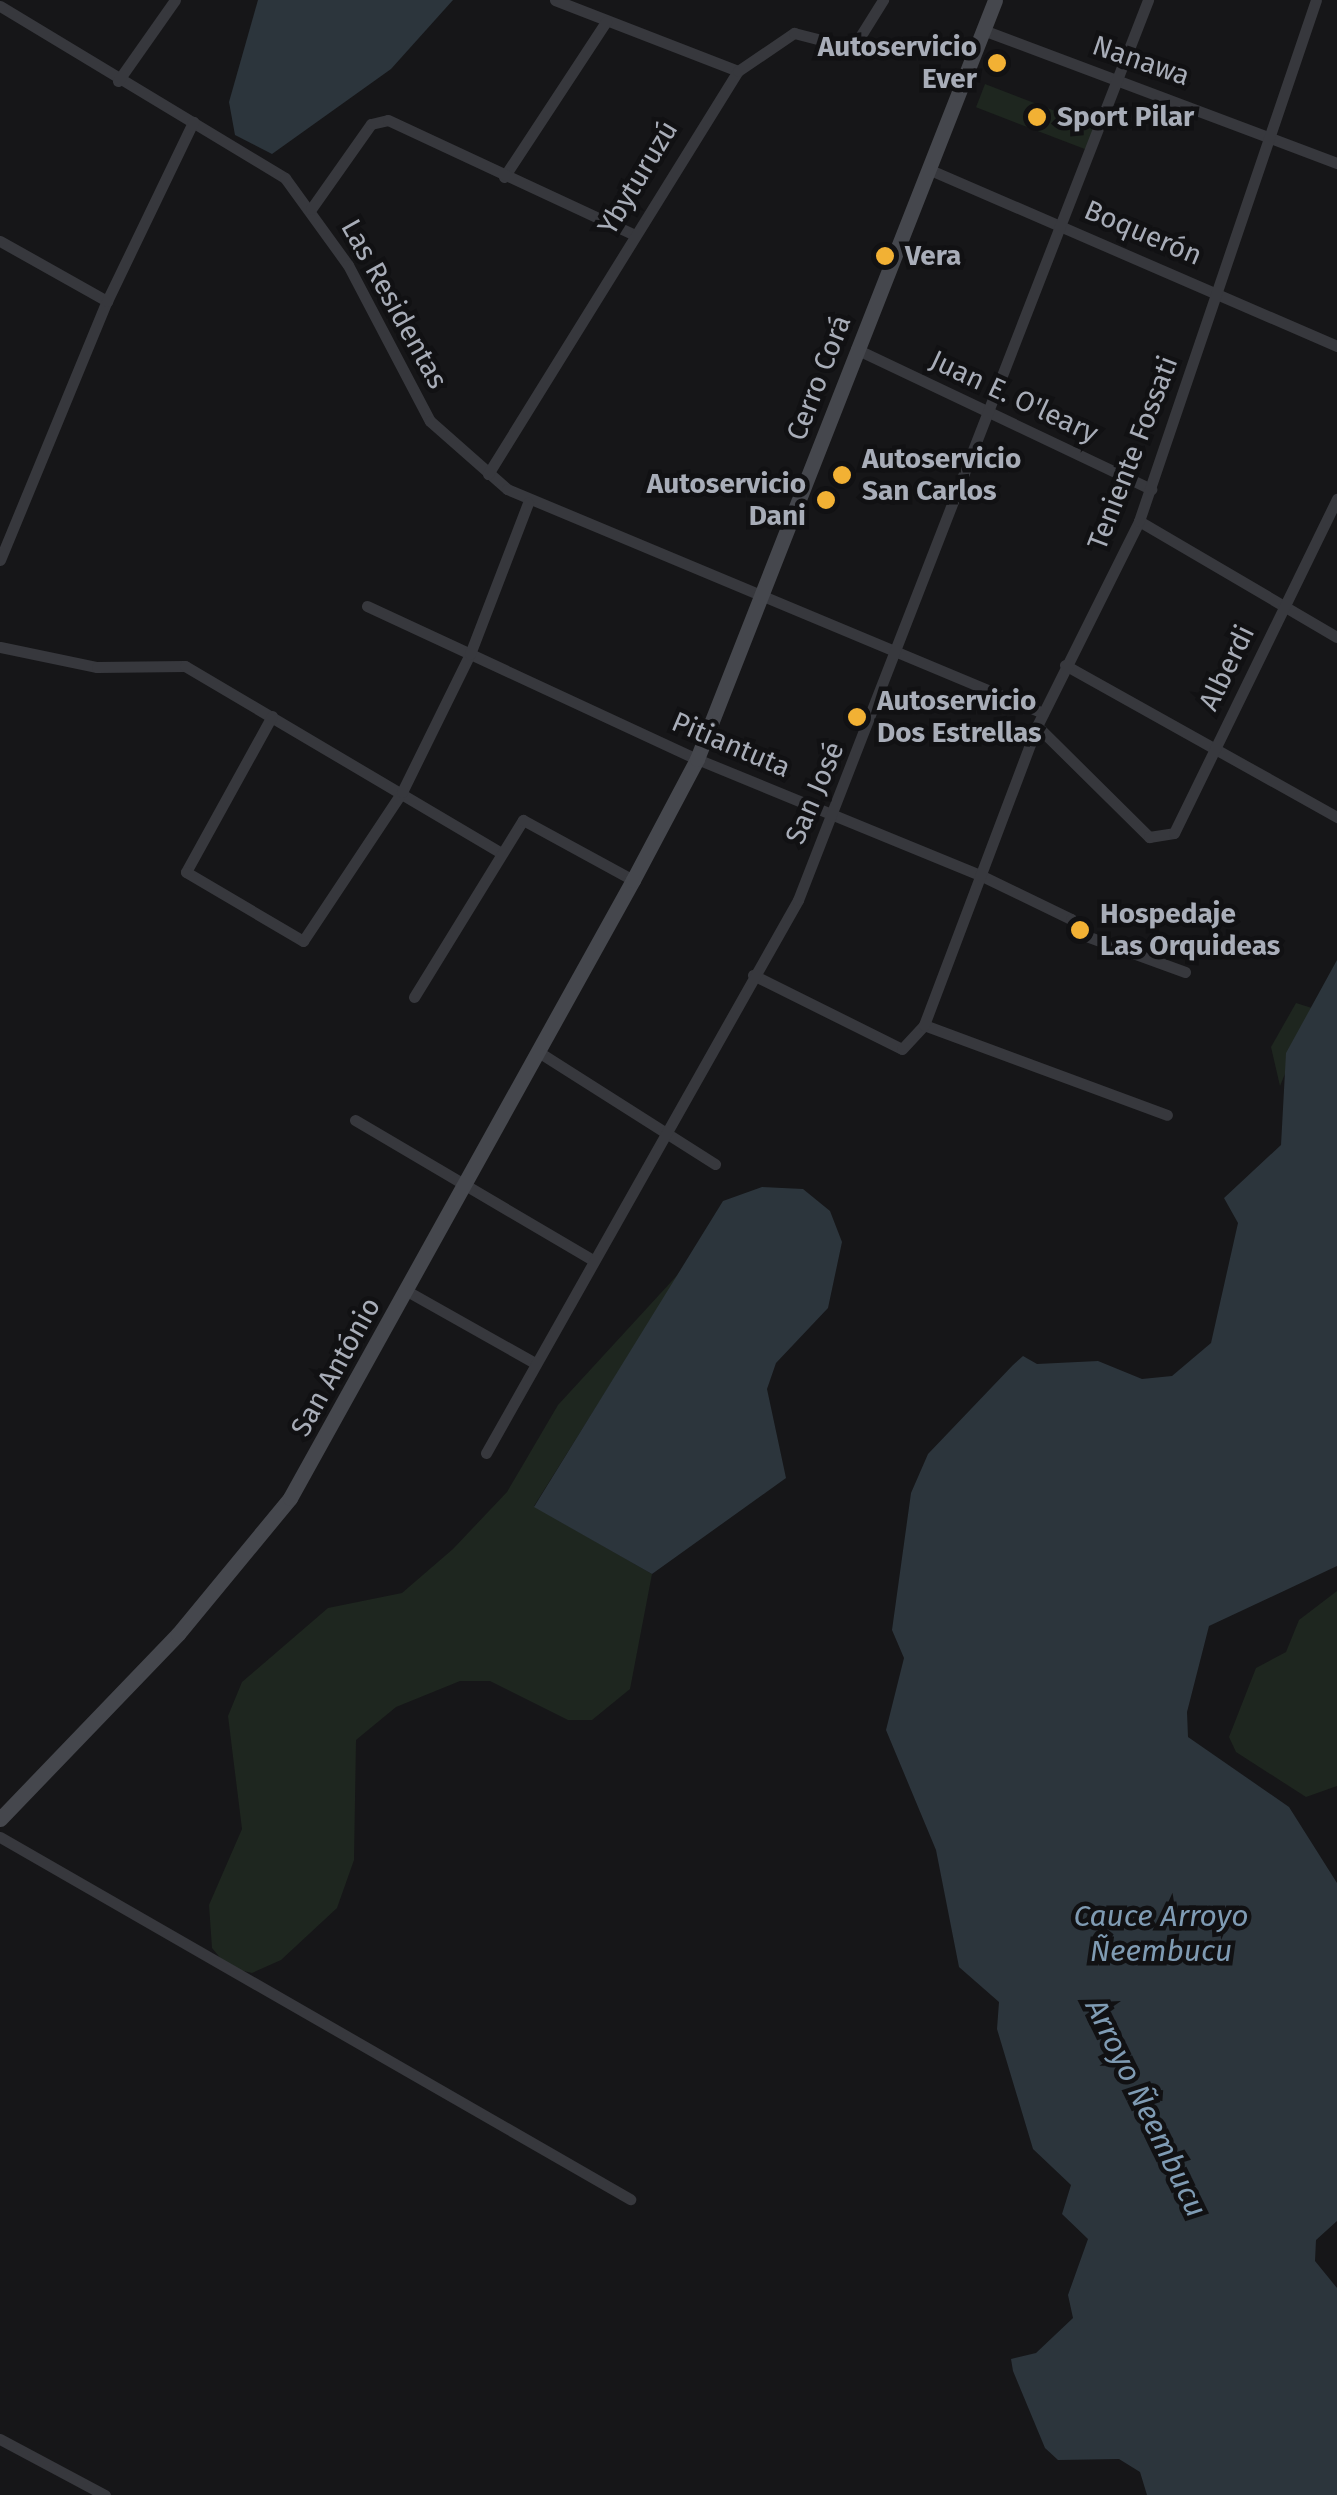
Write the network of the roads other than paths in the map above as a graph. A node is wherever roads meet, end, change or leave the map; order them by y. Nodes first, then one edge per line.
1 (175, 0) edge
2 (555, 0) edge
3 (883, 0) edge
4 (995, 0) edge
5 (1148, 0) edge
6 (1316, 0) edge
7 (0, 6) edge
8 (606, 22) junction
9 (983, 30) junction
10 (738, 71) junction
11 (1118, 80) junction
12 (118, 82) junction
13 (194, 122) junction
14 (1276, 134) junction
15 (1337, 162) edge
16 (928, 169) junction
17 (504, 178) junction
18 (310, 209) junction
19 (1064, 227) junction
20 (633, 234) junction
21 (0, 240) edge
22 (1221, 293) junction
23 (106, 301) junction
24 (1337, 346) edge
25 (856, 350) junction
26 (992, 414) junction
27 (488, 474) junction
28 (1151, 489) junction
29 (1337, 499) edge
30 (528, 502) junction
31 (1139, 520) junction
32 (0, 560) edge
33 (760, 597) junction
34 (367, 606) dead end
35 (1285, 607) junction
36 (1337, 637) edge
37 (0, 647) edge
38 (470, 654) junction
39 (900, 654) junction
40 (1065, 665) junction
41 (272, 716) junction
42 (1040, 719) junction
43 (1217, 744) junction
44 (697, 759) junction
45 (402, 792) junction
46 (833, 815) junction
47 (1337, 817) edge
48 (500, 852) junction
49 (980, 875) junction
50 (633, 880) junction
51 (1184, 972) dead end
52 (753, 975) junction
53 (414, 996) dead end
54 (924, 1025) junction
55 (537, 1052) junction
56 (1167, 1115) dead end
57 (355, 1120) dead end
58 (663, 1132) junction
59 (715, 1164) dead end
60 (465, 1182) junction
61 (593, 1260) junction
62 (407, 1291) junction
63 (535, 1364) junction
64 (486, 1453) dead end
65 (0, 1820) edge
66 (0, 1836) edge
67 (630, 2199) dead end
68 (0, 2439) edge
69 (106, 2495) edge

1 - 12 street
2 - 8 street
3 - 10 street, Ybyturuzú
4 - 9 street, Cerro Corá
5 - 11 street, San José
6 - 14 street, Teniente Fossati
7 - 12 street, Las Residentas
8 - 10 street
8 - 17 street
9 - 11 street, Nanawa
9 - 16 street, Cerro Corá
10 - 20 street, Ybyturuzú
11 - 14 street, Nanawa
11 - 19 street, San José
12 - 13 street, Las Residentas
13 - 18 street, Las Residentas
13 - 23 street
14 - 15 street, Nanawa
14 - 22 street, Teniente Fossati
16 - 19 street, Boquerón
16 - 25 street, Cerro Corá
17 - 18 street
17 - 20 street
18 - 27 street, Las Residentas
19 - 22 street, Boquerón
19 - 26 street, San José
20 - 27 street, Ybyturuzú
21 - 23 street
22 - 24 street, Boquerón
22 - 28 street, Teniente Fossati
23 - 32 street
25 - 26 street, Juan E. O'leary
25 - 33 street, Cerro Corá
26 - 28 street, Juan E. O'leary
26 - 39 street, San José
27 - 30 street, Las Residentas
28 - 31 street, Teniente Fossati
29 - 35 street, Alberdi
30 - 33 street, Las Residentas
30 - 38 street
31 - 35 street
31 - 40 street, Teniente Fossati
33 - 39 street, Las Residentas
33 - 44 street, Cerro Corá
34 - 38 street, Pitiantuta
35 - 36 street
35 - 43 street, Alberdi
37 - 41 street
38 - 44 street, Pitiantuta
38 - 45 street
39 - 42 street, Las Residentas
39 - 46 street, San José
40 - 42 street, Teniente Fossati
40 - 43 street
41 - 45 street
41 - 45 street
42 - 43 street, Alberdi
42 - 49 street, Teniente Fossati
43 - 47 street
44 - 46 street, Pitiantuta
44 - 50 street, Cerro Corá
45 - 48 street
46 - 49 street, Pitiantuta
46 - 52 street, San José
48 - 50 street
48 - 53 street
49 - 51 street, Pitiantuta
49 - 54 street, Teniente Fossati
50 - 55 street, San António
52 - 54 street
52 - 58 street, San José
54 - 56 street
55 - 58 street
55 - 60 street, San António
57 - 60 street
58 - 59 street
58 - 61 street, San José
60 - 61 street
60 - 62 street, San António
61 - 63 street, San José
62 - 63 street
62 - 65 street, San António
63 - 64 street, San José
66 - 67 street
68 - 69 street

